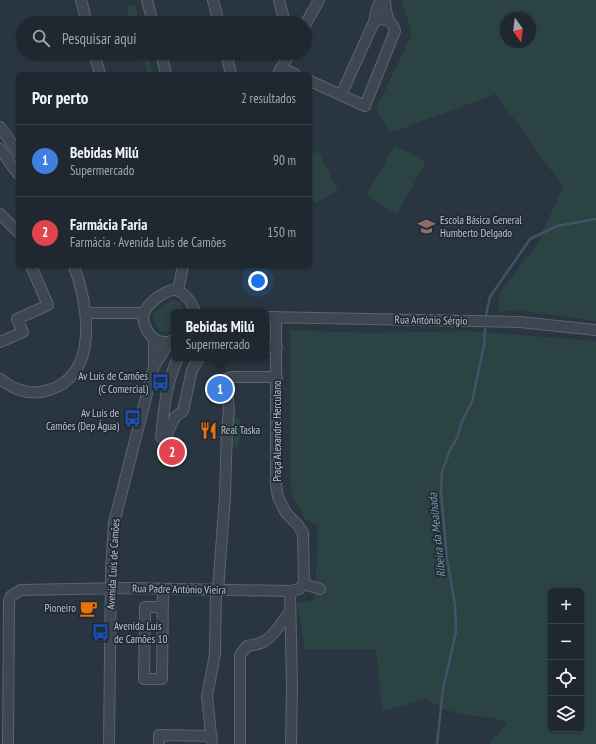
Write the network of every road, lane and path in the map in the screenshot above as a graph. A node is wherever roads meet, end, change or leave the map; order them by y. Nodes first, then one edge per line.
1 (81, 0) edge
2 (147, 0) edge
3 (213, 0) edge
4 (279, 0) edge
5 (319, 0) edge
6 (381, 0) edge
7 (385, 0) edge
8 (85, 16) edge
9 (151, 16) edge
10 (217, 16) edge
11 (283, 16) edge
12 (310, 16) edge
13 (389, 20) junction
14 (374, 22) junction
15 (96, 60) edge
16 (163, 60) edge
17 (228, 60) edge
18 (286, 60) edge
19 (280, 71) edge
20 (99, 72) edge
21 (166, 72) edge
22 (231, 72) edge
23 (312, 82) edge
24 (341, 95) junction
25 (0, 127) edge
26 (0, 149) edge
27 (16, 149) edge
28 (16, 171) edge
29 (0, 214) edge
30 (16, 230) edge
31 (32, 268) edge
32 (75, 268) edge
33 (183, 268) edge
34 (178, 290) junction
35 (193, 309) edge
36 (85, 313) junction
37 (144, 313) junction
38 (271, 317) edge
39 (596, 330) edge
40 (154, 338) junction
41 (171, 341) edge
42 (0, 342) edge
43 (269, 347) edge
44 (277, 347) junction
45 (176, 361) edge
46 (197, 361) edge
47 (154, 366) junction
48 (277, 377) junction
49 (0, 379) edge
50 (304, 584) junction
51 (111, 589) junction
52 (163, 589) junction
53 (320, 589) dead end
54 (217, 590) junction
55 (290, 591) junction
56 (163, 607) junction
57 (290, 611) junction
58 (212, 740) edge
59 (8, 744) edge
60 (110, 744) edge
61 (159, 744) edge
62 (240, 744) edge
63 (291, 744) edge

1 - 8 street
2 - 9 street
3 - 10 street
4 - 11 street
5 - 12 street
6 - 14 street
7 - 13 street
13 - 14 street
13 - 24 street
14 - 24 street
15 - 20 street
16 - 21 street
17 - 22 street
18 - 19 street
23 - 24 street
25 - 27 street
26 - 28 street
29 - 30 street
31 - 42 street
32 - 36 street
33 - 34 street
34 - 35 street
34 - 37 street
36 - 37 street
36 - 49 street
37 - 40 street
38 - 39 street, Rua António Sérgio
38 - 44 street, Praça Alexandre Herculano
40 - 41 street
40 - 47 street
41 - 47 street
43 - 44 street
44 - 48 street, Praça Alexandre Herculano
45 - 46 street
47 - 51 street, Avenida Luís de Camões
48 - 50 street, Praça Alexandre Herculano
48 - 54 street
50 - 53 street
50 - 55 street, Rua Padre António Vieira
51 - 52 street, Rua Padre António Vieira
51 - 59 street, Rua Padre António Vieira
51 - 60 street, Avenida Luís de Camões
52 - 54 street, Rua Padre António Vieira
52 - 56 street
54 - 55 street, Rua Padre António Vieira
54 - 58 street
55 - 57 street
56 - 56 street
57 - 62 street
57 - 63 street
58 - 61 street

